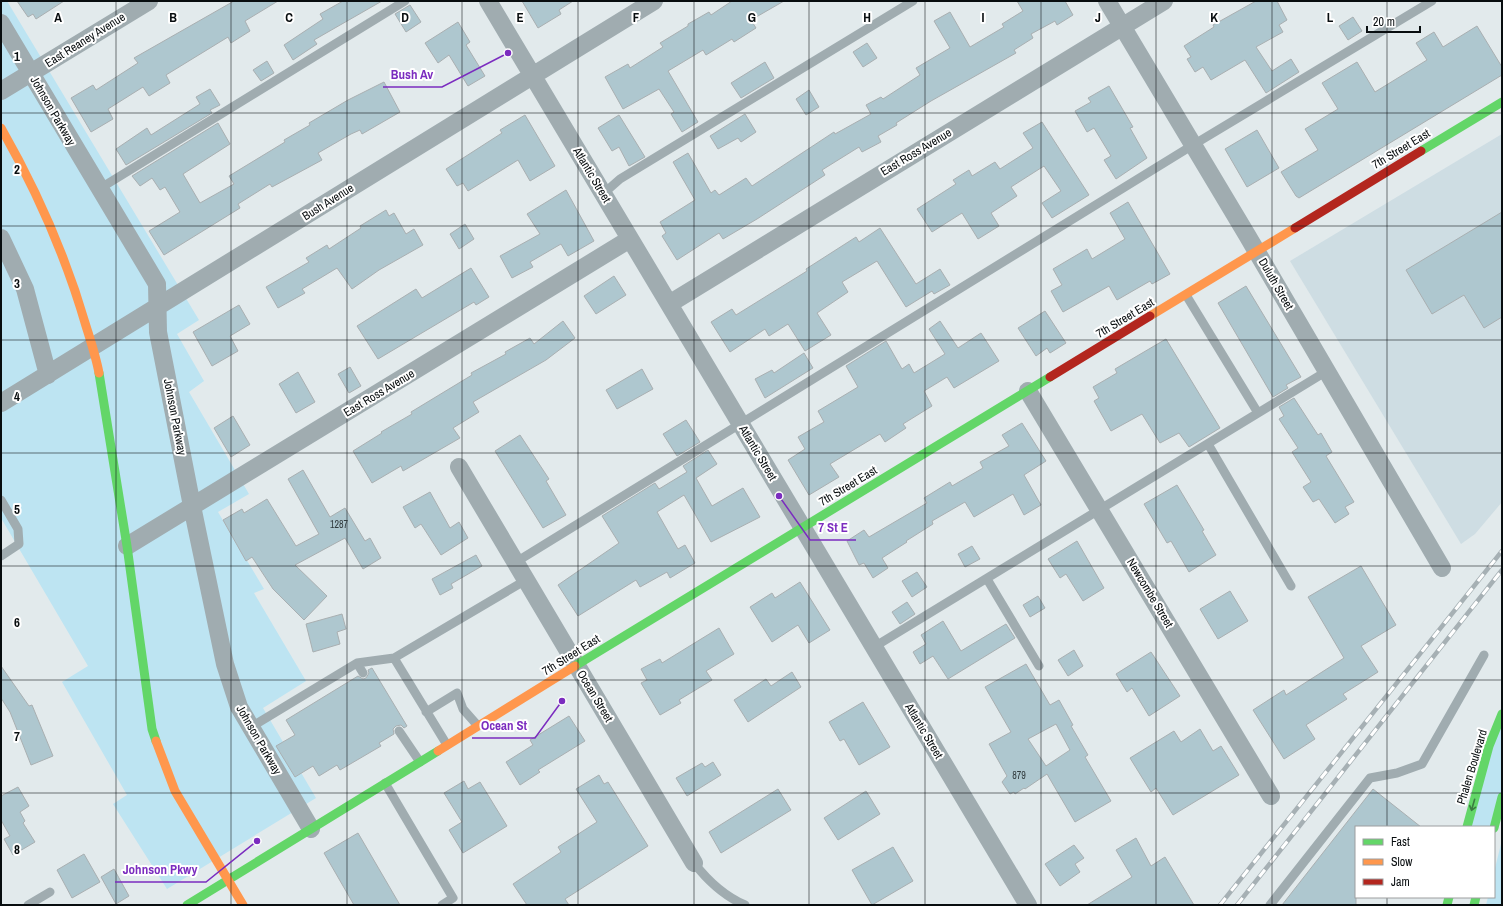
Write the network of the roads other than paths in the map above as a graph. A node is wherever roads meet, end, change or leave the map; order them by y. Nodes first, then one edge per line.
1 (149, 1) edge
2 (405, 1) edge
3 (488, 1) edge
4 (654, 1) edge
5 (913, 1) edge
6 (1107, 1) edge
7 (1164, 1) edge
8 (1432, 1) edge
9 (1, 23) edge
10 (1122, 26) junction
11 (31, 74) junction
12 (532, 75) junction
13 (1, 91) edge
14 (1502, 102) edge
15 (1, 128) edge
16 (1193, 145) junction
17 (99, 189) junction
18 (603, 194) junction
19 (1, 238) edge
20 (630, 239) junction
21 (1257, 252) junction
22 (1186, 295) junction
23 (669, 304) junction
24 (157, 308) junction
25 (93, 348) junction
26 (1326, 371) junction
27 (48, 375) junction
28 (1028, 391) junction
29 (1, 403) edge
30 (1258, 413) junction
31 (740, 424) junction
32 (1208, 444) junction
33 (459, 467) dead end
34 (1, 500) edge
35 (192, 506) junction
36 (1100, 510) junction
37 (802, 527) junction
38 (127, 546) junction
39 (1, 556) edge
40 (516, 562) junction
41 (1442, 568) dead end
42 (986, 579) junction
43 (526, 580) junction
44 (1291, 586) dead end
45 (874, 647) junction
46 (1484, 655) dead end
47 (394, 658) junction
48 (357, 663) junction
49 (577, 665) junction
50 (1040, 666) dead end
51 (363, 673) dead end
52 (426, 712) junction
53 (1502, 714) edge
54 (478, 726) junction
55 (251, 727) junction
56 (399, 731) dead end
57 (447, 745) junction
58 (420, 762) junction
59 (385, 783) junction
60 (1271, 796) dead end
61 (1502, 797) edge
62 (1467, 826) edge
63 (1495, 826) edge
64 (311, 829) junction
65 (694, 863) joint
66 (228, 881) junction
67 (50, 892) dead end
68 (28, 905) edge
69 (187, 905) edge
70 (242, 905) edge
71 (442, 905) edge
72 (745, 905) edge
73 (1028, 905) edge
74 (1270, 905) edge

1 - 11 street, East Reaney Avenue
2 - 17 lane
3 - 12 street, Atlantic Street
4 - 12 street, Bush Avenue
5 - 18 lane
6 - 10 street, Duluth Street
7 - 10 street, East Ross Avenue
8 - 16 lane
9 - 11 street, Johnson Parkway
10 - 16 street, Duluth Street
10 - 23 street, East Ross Avenue
11 - 13 street, East Reaney Avenue
11 - 17 street, Johnson Parkway
12 - 18 street, Atlantic Street
12 - 24 street, Bush Avenue
14 - 21 street, 7th Street East
15 - 25 street
16 - 21 street, Duluth Street
16 - 31 lane
17 - 24 street, Johnson Parkway
18 - 20 street, Atlantic Street
19 - 27 street
20 - 23 street, Atlantic Street
20 - 35 street, East Ross Avenue
21 - 22 street, 7th Street East
21 - 26 street, Duluth Street
22 - 28 street, 7th Street East
22 - 30 lane
23 - 31 street, Atlantic Street
24 - 25 street, Bush Avenue
24 - 35 street, Johnson Parkway
25 - 27 street, Bush Avenue
25 - 38 street
26 - 30 lane
26 - 41 street, Duluth Street
27 - 29 street, Bush Avenue
28 - 36 street, Newcombe Street
28 - 37 street, 7th Street East
30 - 32 lane
31 - 37 street, Atlantic Street
31 - 40 lane
32 - 36 lane
32 - 44 lane
33 - 40 street, Ocean Street
34 - 39 lane
35 - 38 street, East Ross Avenue
35 - 55 street, Johnson Parkway
36 - 42 lane
36 - 60 street, Newcombe Street
37 - 45 street, Atlantic Street
37 - 49 street, 7th Street East
38 - 66 street
40 - 43 street, Ocean Street
42 - 45 lane
42 - 50 lane
43 - 47 lane
43 - 49 street, Ocean Street
45 - 73 street, Atlantic Street
46 - 74 lane
47 - 48 lane
47 - 52 lane
48 - 51 lane
48 - 55 lane
49 - 54 street, 7th Street East
49 - 65 street, Ocean Street
52 - 54 lane
52 - 57 lane
53 -> 62 street, Phalen Boulevard
54 - 57 street, 7th Street East
55 - 64 street, Johnson Parkway
56 - 58 lane
57 - 58 street, 7th Street East
58 - 59 street, 7th Street East
59 - 64 street, 7th Street East
59 - 71 lane
61 - 63 street
64 - 66 street, 7th Street East
65 - 72 lane
66 - 69 street, 7th Street East
66 - 70 street
67 - 68 lane

